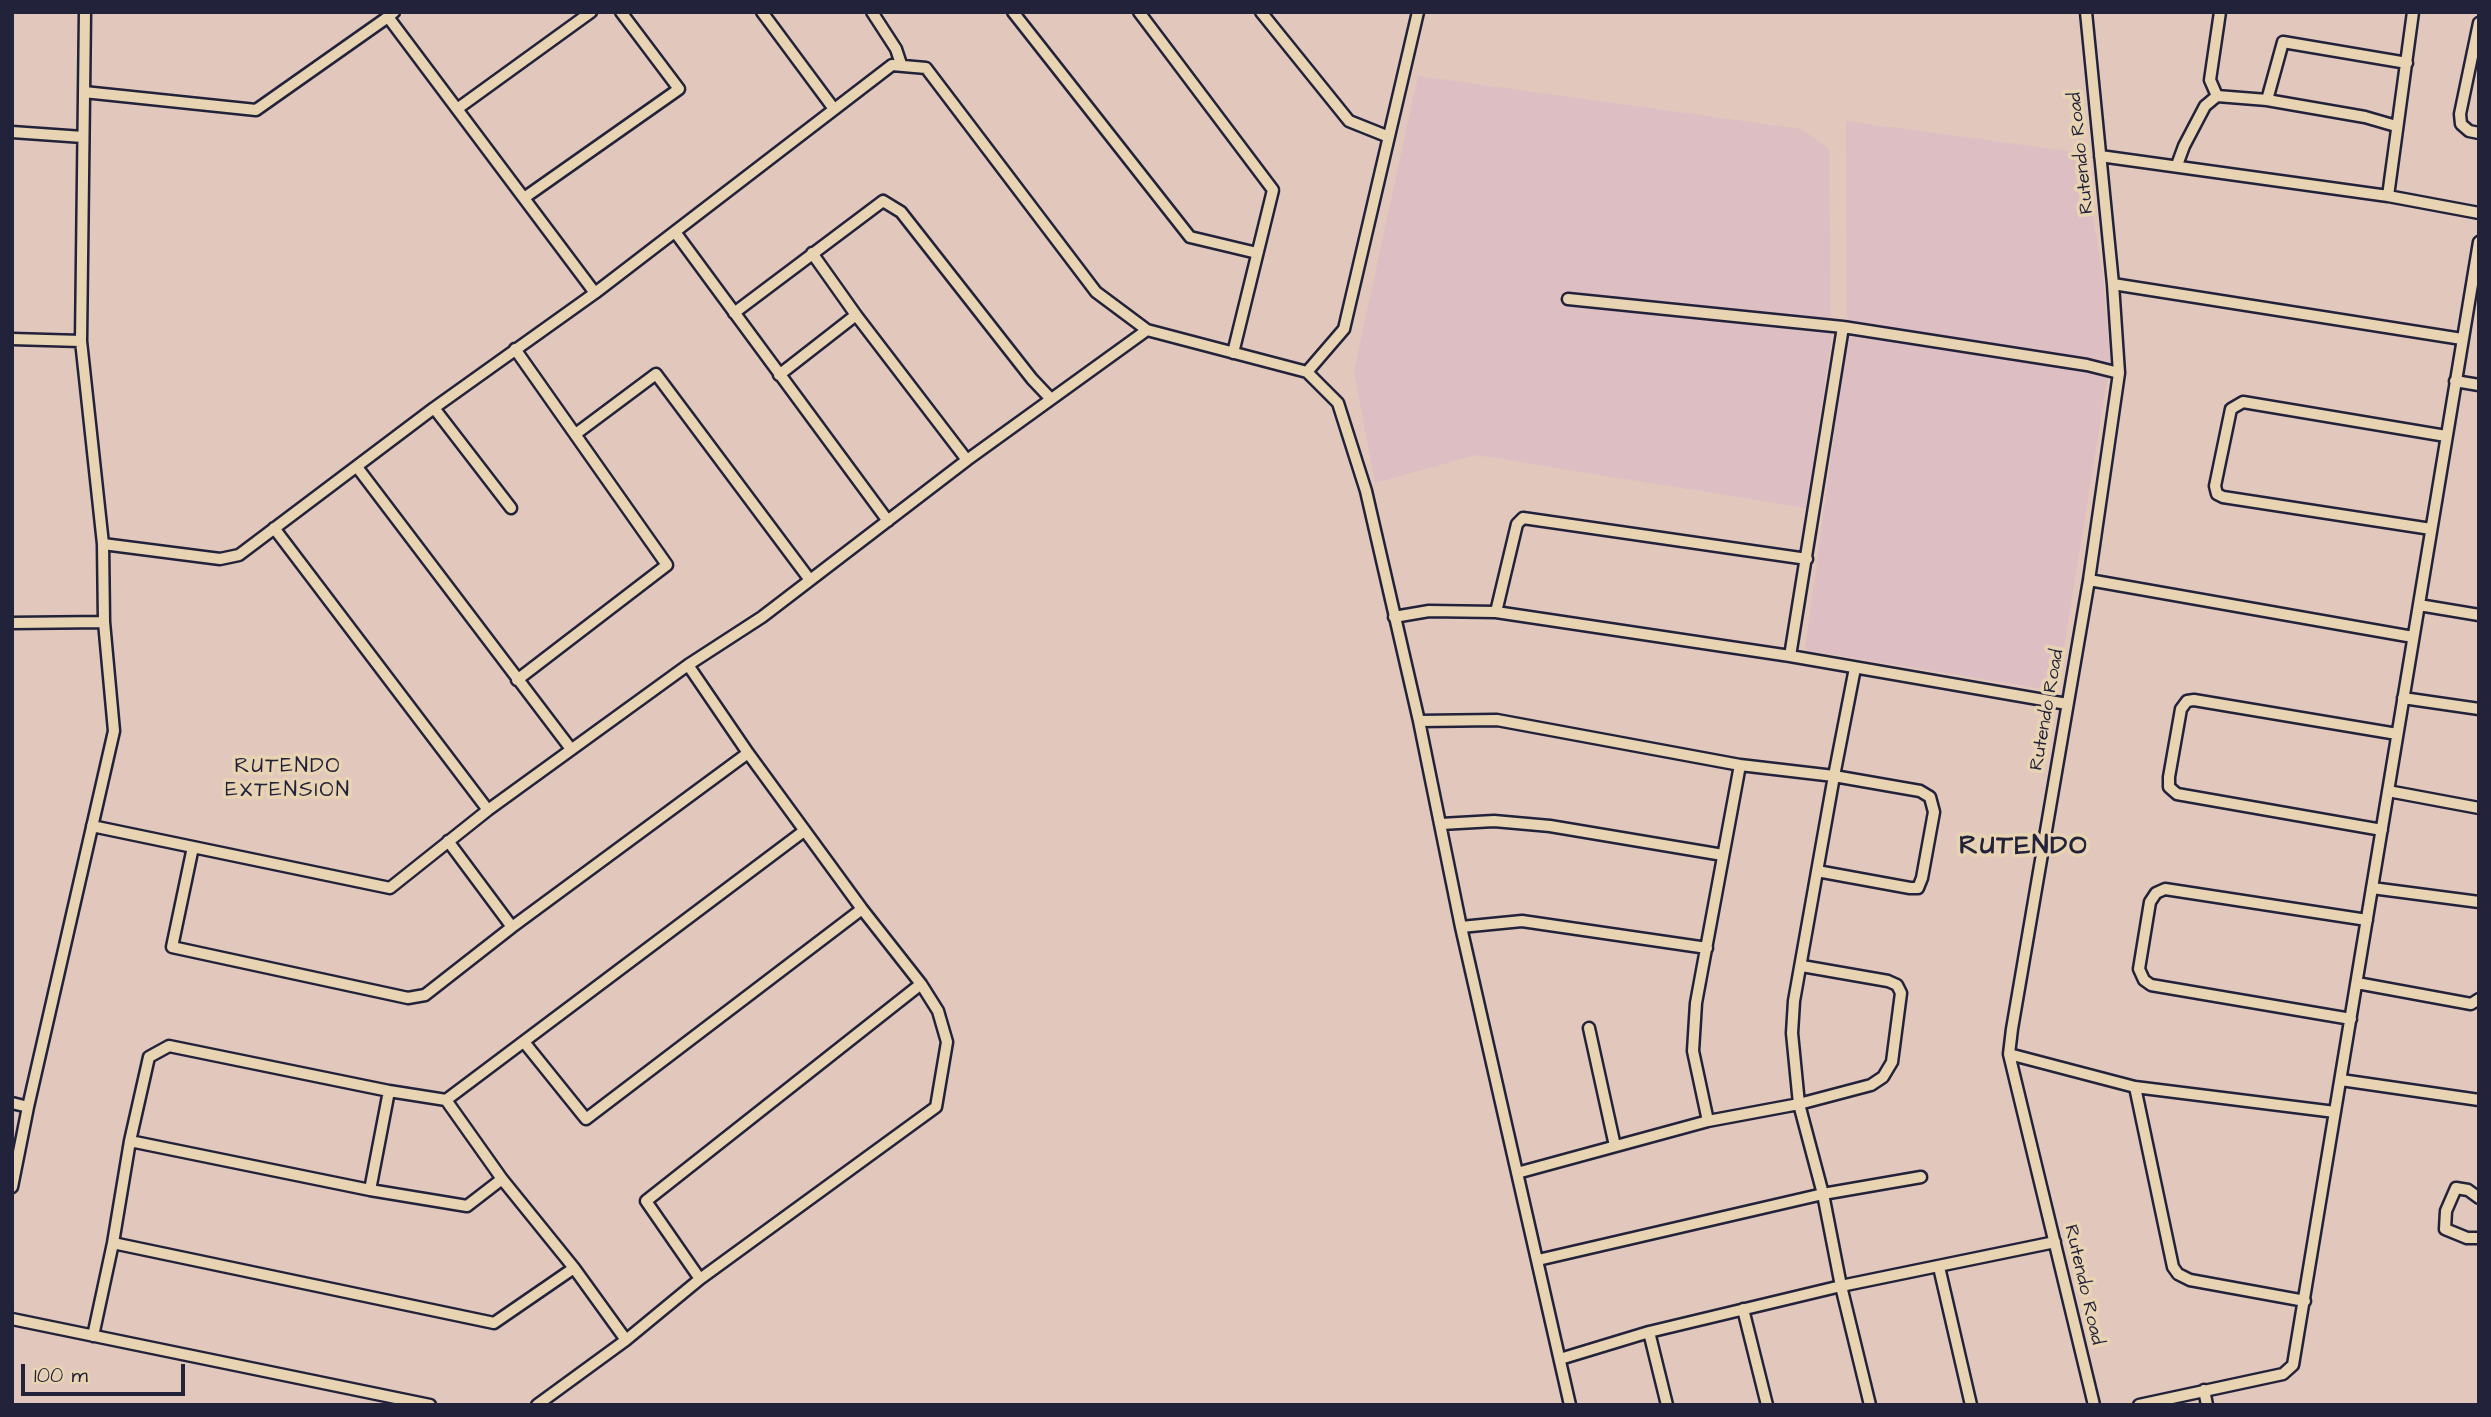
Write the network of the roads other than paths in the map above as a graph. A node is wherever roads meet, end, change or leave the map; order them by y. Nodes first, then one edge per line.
1 (85, 12) edge
2 (591, 12) edge
3 (621, 12) edge
4 (762, 12) edge
5 (872, 12) edge
6 (1013, 12) edge
7 (1139, 12) edge
8 (1418, 12) edge
9 (2086, 12) edge
10 (2220, 12) edge
11 (2413, 12) edge
12 (1263, 13) edge
13 (391, 14) edge
14 (2479, 23) edge
15 (2407, 62) junction
16 (901, 64) junction
17 (84, 92) junction
18 (2217, 96) junction
19 (2267, 100) junction
20 (457, 109) junction
21 (834, 109) junction
22 (2396, 126) junction
23 (12, 131) edge
24 (2479, 133) edge
25 (83, 137) junction
26 (1389, 137) junction
27 (2100, 156) junction
28 (2177, 165) junction
29 (2388, 196) junction
30 (524, 198) junction
31 (2479, 213) edge
32 (675, 232) junction
33 (2479, 242) edge
34 (812, 253) junction
35 (1257, 253) junction
36 (2475, 282) edge
37 (2113, 284) junction
38 (595, 293) junction
39 (1568, 299) dead end
40 (734, 313) junction
41 (856, 315) junction
42 (1843, 327) junction
43 (1147, 330) junction
44 (12, 339) edge
45 (2462, 339) junction
46 (81, 341) junction
47 (515, 349) junction
48 (1233, 353) junction
49 (1307, 372) junction
50 (2119, 373) junction
51 (779, 375) junction
52 (2455, 381) junction
53 (2479, 385) edge
54 (1050, 398) junction
55 (434, 408) junction
56 (577, 433) junction
57 (2446, 436) junction
58 (967, 460) junction
59 (358, 467) junction
60 (510, 508) dead end
61 (888, 521) junction
62 (274, 528) junction
63 (2431, 529) junction
64 (103, 544) junction
65 (1807, 559) junction
66 (2088, 579) junction
67 (810, 580) junction
68 (2419, 605) junction
69 (1496, 612) junction
70 (2479, 615) edge
71 (1394, 617) junction
72 (104, 622) junction
73 (12, 623) edge
74 (2413, 637) junction
75 (1790, 656) junction
76 (688, 665) junction
77 (1855, 668) junction
78 (517, 680) junction
79 (2403, 698) junction
80 (2067, 704) junction
81 (2479, 709) edge
82 (1419, 721) junction
83 (2398, 734) junction
84 (571, 749) junction
85 (748, 753) junction
86 (1740, 765) junction
87 (1834, 776) junction
88 (2388, 791) junction
89 (2479, 808) edge
90 (488, 810) junction
91 (1441, 824) junction
92 (92, 826) junction
93 (2382, 830) junction
94 (804, 831) junction
95 (448, 841) junction
96 (193, 847) junction
97 (1723, 855) junction
98 (1817, 872) junction
99 (2372, 888) junction
100 (2479, 902) edge
101 (862, 909) junction
102 (2367, 920) junction
103 (512, 927) junction
104 (1461, 927) junction
105 (1707, 948) junction
106 (1802, 966) junction
107 (2357, 983) junction
108 (921, 984) junction
109 (2479, 999) edge
110 (2351, 1019) junction
111 (1589, 1028) dead end
112 (524, 1042) junction
113 (2009, 1054) junction
114 (2341, 1080) junction
115 (2135, 1087) junction
116 (389, 1091) junction
117 (446, 1100) junction
118 (2479, 1100) edge
119 (12, 1103) edge
120 (1799, 1104) junction
121 (28, 1107) junction
122 (2336, 1112) junction
123 (1708, 1121) junction
124 (130, 1140) junction
125 (1615, 1146) junction
126 (1517, 1173) junction
127 (1921, 1177) dead end
128 (502, 1179) junction
129 (12, 1187) edge
130 (370, 1190) junction
131 (1823, 1194) junction
132 (2479, 1198) edge
133 (2479, 1238) edge
134 (2055, 1242) junction
135 (113, 1243) junction
136 (1538, 1259) junction
137 (1939, 1267) junction
138 (573, 1268) junction
139 (700, 1279) junction
140 (1841, 1286) junction
141 (2305, 1301) junction
142 (1743, 1309) junction
143 (12, 1320) edge
144 (1649, 1332) junction
145 (93, 1336) junction
146 (626, 1340) junction
147 (1560, 1359) junction
148 (2204, 1390) junction
149 (430, 1405) edge
150 (537, 1405) edge
151 (1570, 1405) edge
152 (1667, 1405) edge
153 (1767, 1405) edge
154 (1870, 1405) edge
155 (1971, 1405) edge
156 (2094, 1405) edge
157 (2139, 1405) edge
158 (2207, 1405) edge

1 - 17 street
2 - 20 street
3 - 30 street
4 - 21 street
5 - 16 street
6 - 35 street
7 - 35 street
8 - 26 street
9 - 27 street, Rutendo Road
10 - 18 street
11 - 15 street
12 - 26 street
13 - 17 street
13 - 20 street
14 - 24 street
15 - 19 street
15 - 22 street
16 - 21 street
16 - 43 street
17 - 25 street
18 - 19 street
18 - 28 street
19 - 22 street
20 - 30 street
21 - 32 street
22 - 29 street
23 - 25 street
25 - 46 street
26 - 49 street
27 - 28 street
27 - 37 street, Rutendo Road
28 - 29 street
29 - 31 street
30 - 38 street
32 - 38 street
32 - 40 street
33 - 36 street
34 - 40 street
34 - 41 street
34 - 54 street
35 - 48 street
36 - 45 street
37 - 45 street
37 - 50 street, Rutendo Road
38 - 47 street
39 - 42 street
40 - 51 street
41 - 51 street
41 - 58 street
42 - 50 street
42 - 65 street
43 - 48 street
43 - 54 street
44 - 46 street
45 - 52 street
46 - 64 street
47 - 55 street
47 - 56 street
48 - 49 street
49 - 71 street
50 - 66 street, Rutendo Road
51 - 61 street
52 - 53 street
52 - 57 street
54 - 58 street
55 - 59 street
55 - 60 street
56 - 67 street
56 - 78 street
57 - 63 street
57 - 63 street
58 - 61 street
59 - 62 street
59 - 78 street
61 - 67 street
62 - 64 street
62 - 90 street
63 - 68 street
64 - 72 street
65 - 69 street
65 - 75 street
66 - 74 street
66 - 80 street, Rutendo Road
67 - 76 street
68 - 70 street
68 - 74 street
69 - 71 street
69 - 75 street
71 - 82 street
72 - 73 street
72 - 92 street
74 - 79 street
75 - 77 street
76 - 84 street
76 - 85 street
77 - 80 street
77 - 87 street
78 - 84 street
79 - 81 street
79 - 83 street
80 - 113 street, Rutendo Road
82 - 86 street
82 - 91 street
83 - 88 street
83 - 93 street
84 - 90 street
85 - 94 street
85 - 103 street
86 - 87 street
86 - 97 street
87 - 98 street
87 - 98 street
88 - 89 street
88 - 93 street
90 - 95 street
91 - 97 street
91 - 104 street
92 - 96 street
92 - 121 street
93 - 99 street
94 - 101 street
94 - 112 street
95 - 96 street
95 - 103 street
96 - 103 street
97 - 105 street
98 - 106 street
99 - 100 street
99 - 102 street
101 - 108 street
101 - 112 street
102 - 107 street
102 - 110 street
104 - 105 street
104 - 126 street
105 - 123 street
106 - 120 street
106 - 120 street
107 - 109 street
107 - 110 street
108 - 139 street
108 - 139 street
110 - 114 street
111 - 125 street
112 - 117 street
113 - 115 street
113 - 134 street, Rutendo Road
114 - 118 street
114 - 122 street
115 - 122 street
115 - 141 street
116 - 117 street
116 - 124 street
116 - 130 street
117 - 128 street
119 - 121 street
120 - 123 street
120 - 131 street
121 - 129 street
122 - 141 street
123 - 125 street
124 - 130 street
124 - 135 street
125 - 126 street
126 - 136 street
127 - 131 street
128 - 130 street
128 - 138 street
131 - 136 street
131 - 140 street
132 - 133 street
134 - 137 street
134 - 156 street, Rutendo Road
135 - 138 street
135 - 145 street
136 - 147 street
137 - 140 street
137 - 155 street
138 - 146 street
139 - 146 street
140 - 142 street
140 - 154 street
141 - 148 street
142 - 144 street
142 - 153 street
143 - 145 street
144 - 147 street
144 - 152 street
145 - 149 street
146 - 150 street
147 - 151 street
148 - 157 street
148 - 158 street

